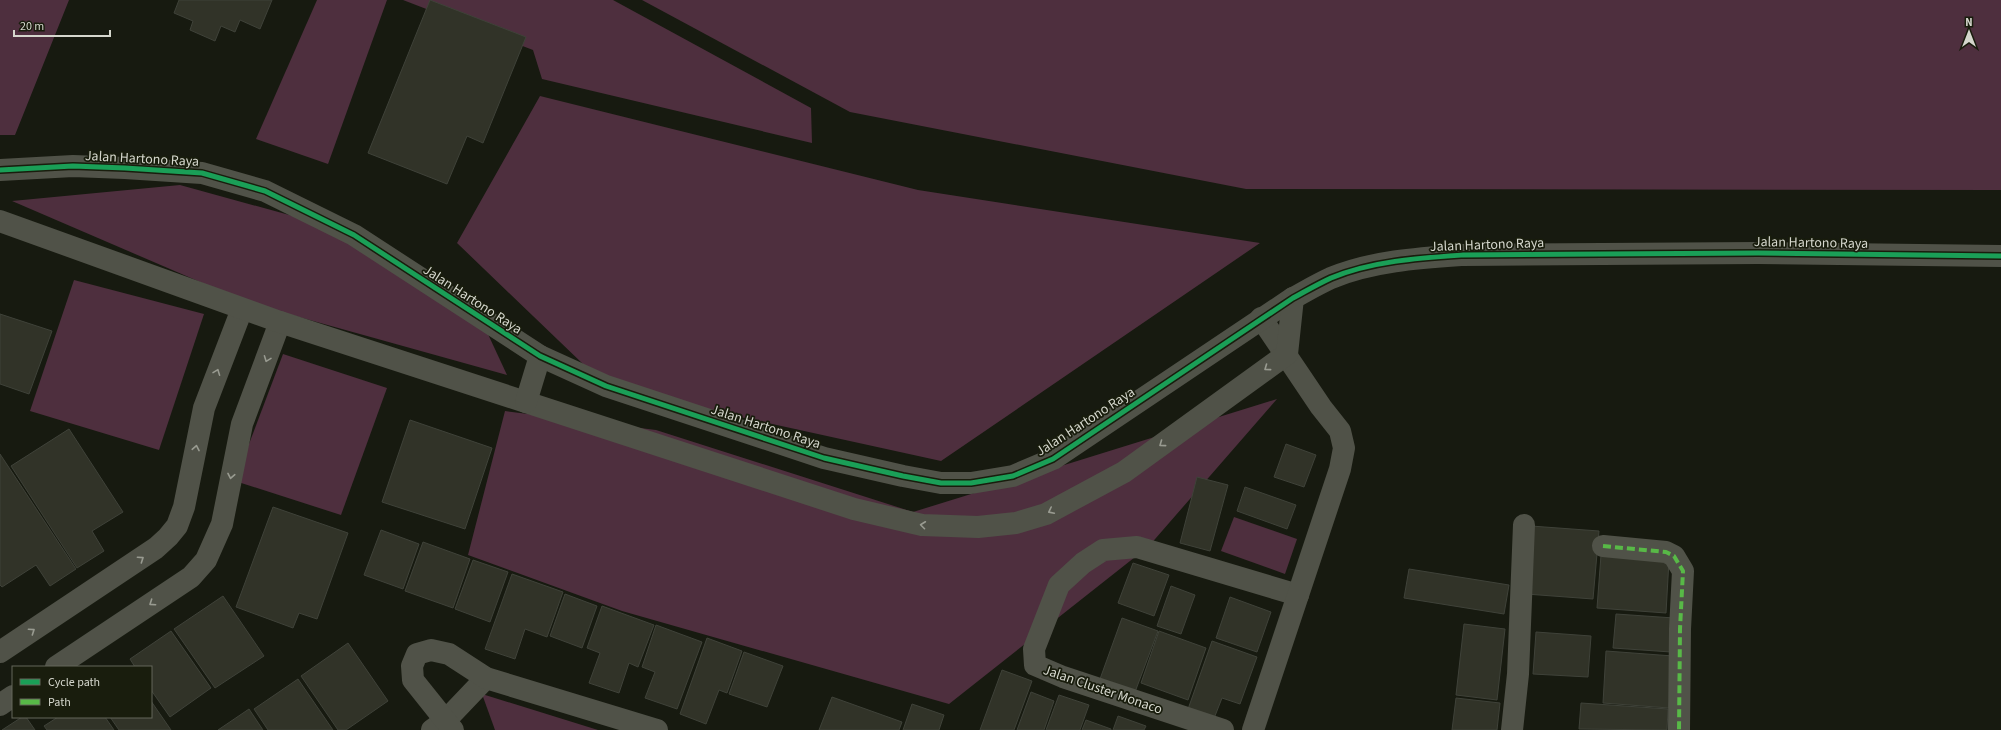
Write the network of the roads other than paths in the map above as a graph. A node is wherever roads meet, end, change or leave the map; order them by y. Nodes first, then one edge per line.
1 (0, 170) edge
2 (0, 220) edge
3 (2001, 256) edge
4 (1293, 298) junction
5 (242, 309) junction
6 (1261, 318) junction
7 (280, 322) junction
8 (1287, 354) junction
9 (540, 356) junction
10 (526, 402) junction
11 (1524, 525) dead end
12 (1603, 546) dead end
13 (1298, 595) junction
14 (0, 652) edge
15 (58, 666) edge
16 (486, 678) junction
17 (12, 697) edge
18 (0, 705) edge
19 (444, 727) edge
20 (657, 730) edge
21 (1223, 730) edge
22 (1253, 730) edge
23 (1512, 730) edge
24 (1679, 730) edge

1 - 9 street, Jalan Hartono Raya
2 - 5 street
3 - 4 street, Jalan Hartono Raya
4 - 6 street, Jalan Hartono Raya
4 - 8 street
5 - 7 street
14 -> 5 street
6 - 8 street
6 - 9 street, Jalan Hartono Raya
7 - 10 street
7 -> 15 street
8 -> 10 street
8 - 13 street
9 - 10 street
11 - 23 street
12 - 24 street
13 - 21 street, Jalan Cluster Monaco
13 - 22 street
16 - 19 street
16 - 19 street
16 - 20 street
17 - 18 street

